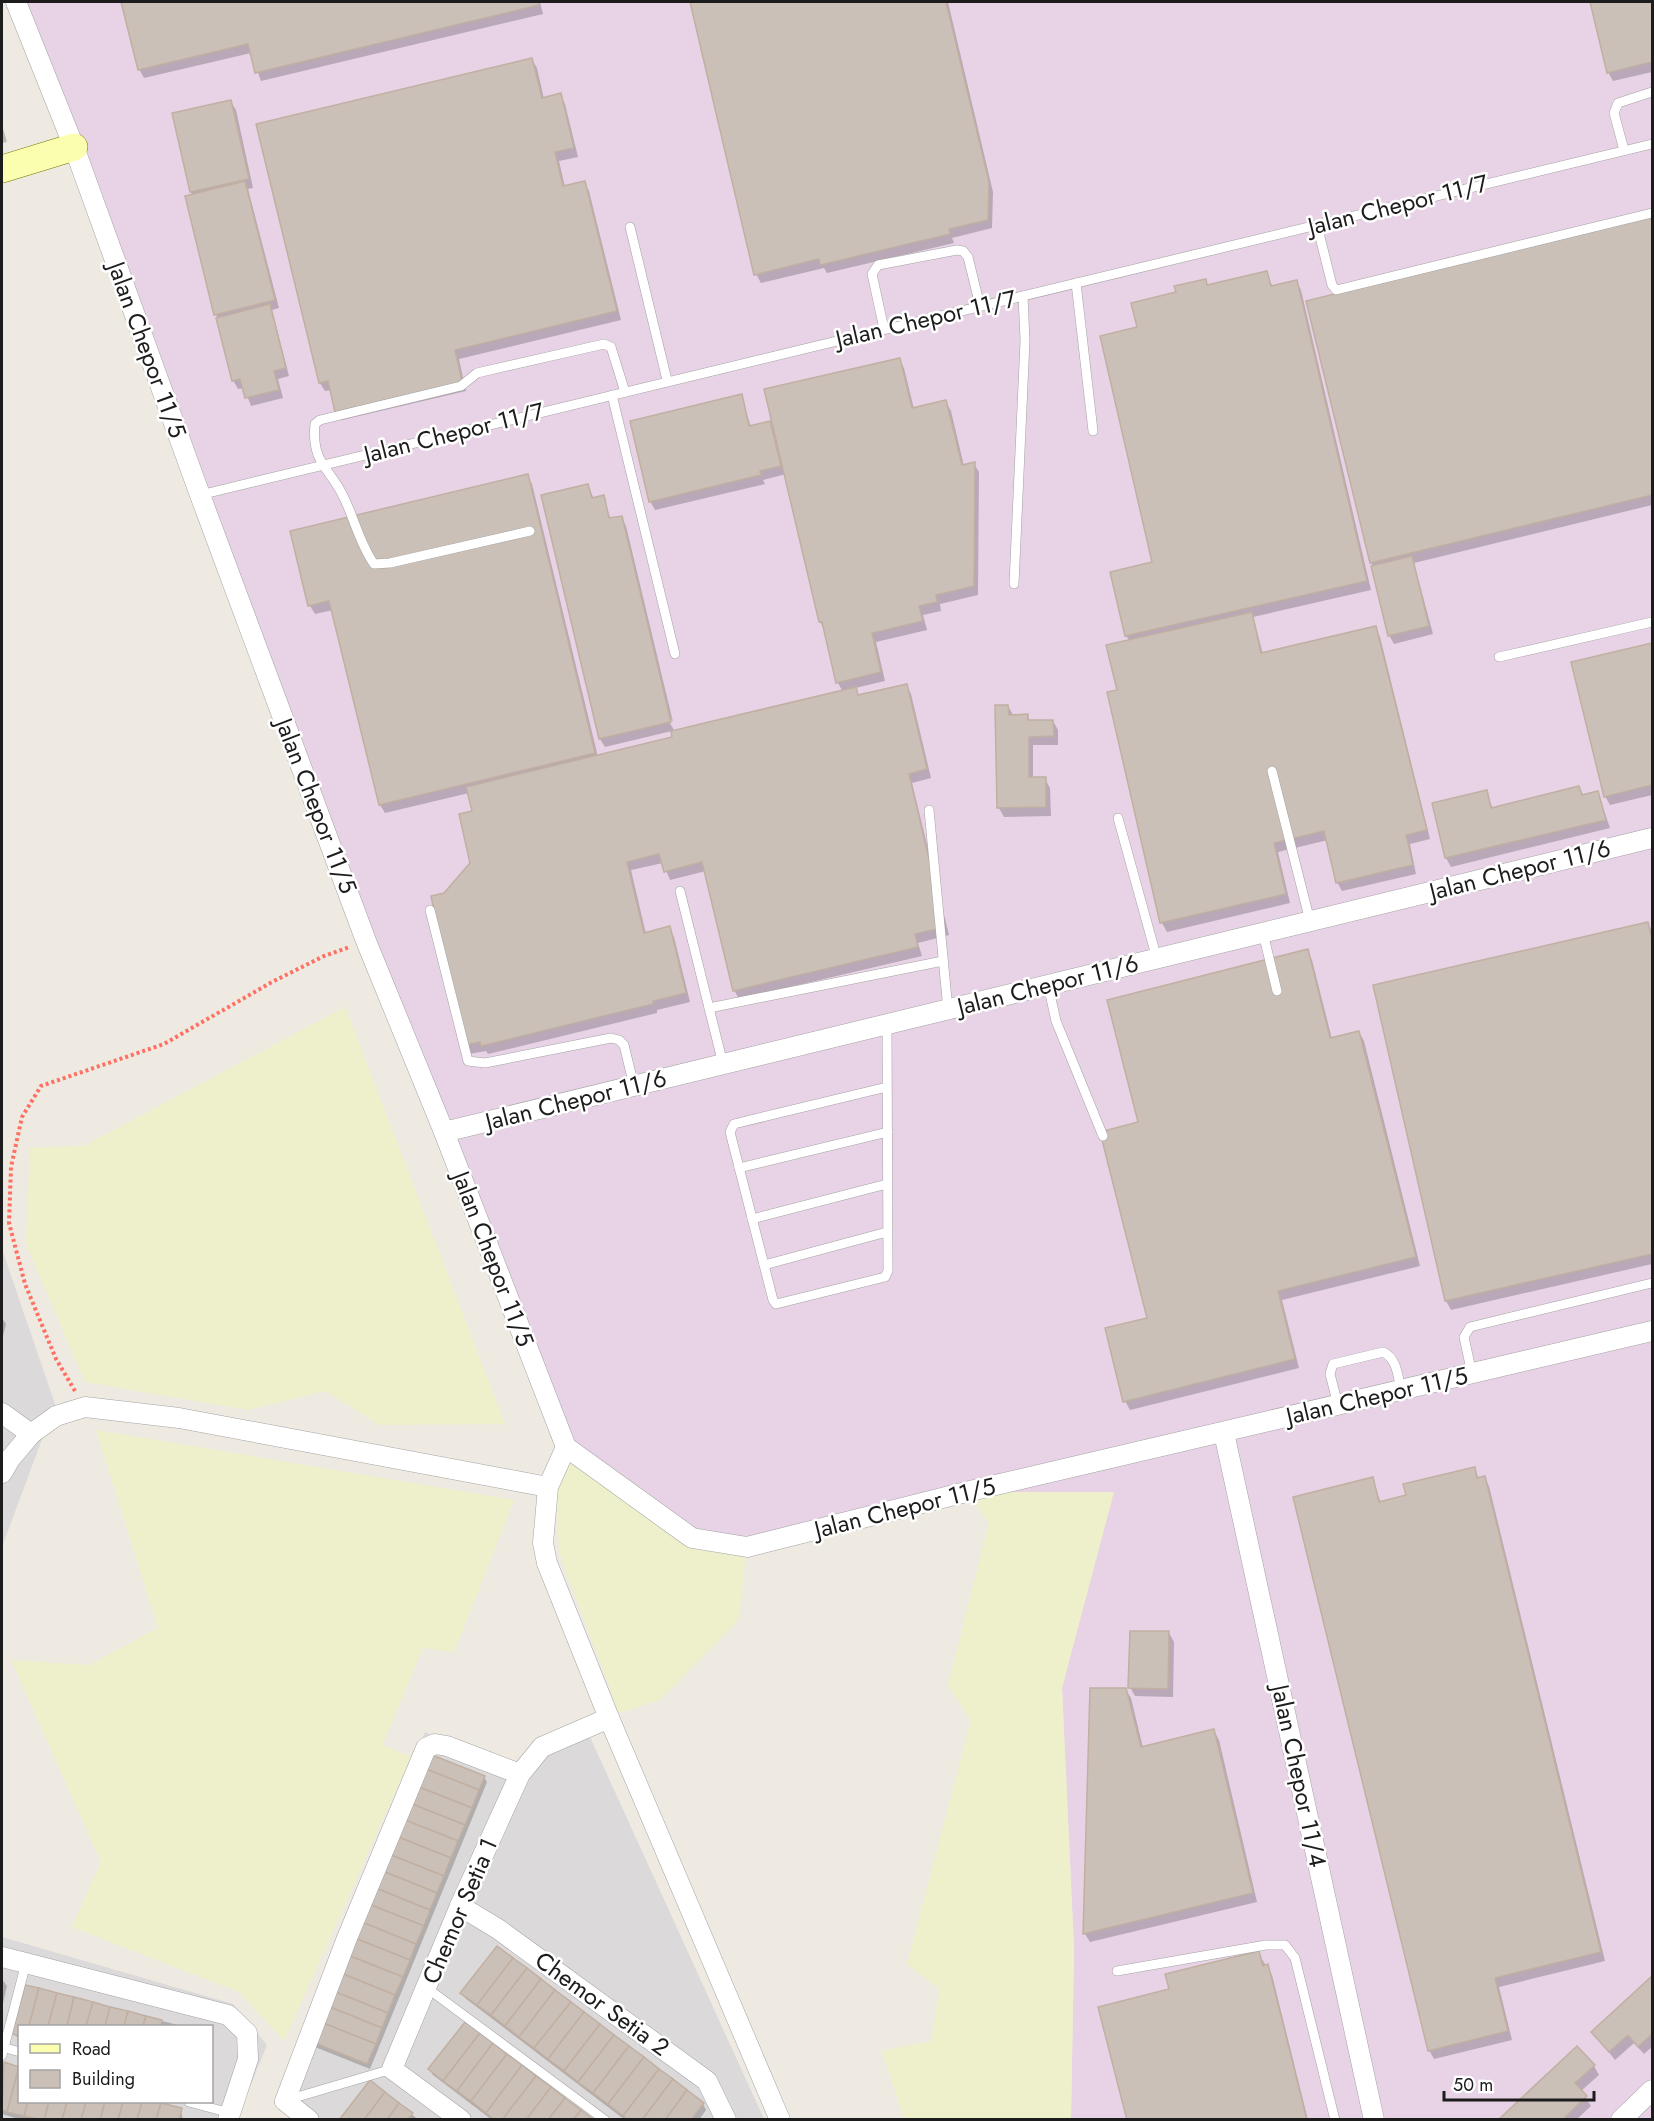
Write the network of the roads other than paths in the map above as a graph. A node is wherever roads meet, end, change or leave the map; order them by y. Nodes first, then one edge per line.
1 (16, 2) edge
2 (1653, 92) edge
3 (1653, 144) edge
4 (74, 147) junction
5 (1624, 150) junction
6 (2, 169) edge
7 (1653, 213) edge
8 (1317, 225) junction
9 (630, 227) dead end
10 (1076, 284) junction
11 (1023, 296) junction
12 (980, 306) junction
13 (884, 329) junction
14 (668, 380) junction
15 (625, 392) junction
16 (612, 395) junction
17 (1093, 431) dead end
18 (321, 465) junction
19 (200, 495) junction
20 (530, 531) dead end
21 (1014, 584) dead end
22 (1653, 622) edge
23 (675, 654) dead end
24 (1498, 657) dead end
25 (1272, 771) dead end
26 (929, 810) dead end
27 (1118, 818) dead end
28 (1653, 838) edge
29 (680, 891) dead end
30 (430, 910) dead end
31 (1310, 921) junction
32 (1263, 933) junction
33 (1157, 959) junction
34 (943, 961) junction
35 (1048, 985) junction
36 (1277, 991) dead end
37 (709, 1008) junction
38 (948, 1010) junction
39 (886, 1024) junction
40 (723, 1064) junction
41 (634, 1086) junction
42 (887, 1088) junction
43 (444, 1132) junction
44 (888, 1132) junction
45 (1103, 1136) dead end
46 (739, 1168) junction
47 (887, 1184) junction
48 (752, 1219) junction
49 (887, 1232) junction
50 (764, 1264) junction
51 (1653, 1283) edge
52 (1653, 1331) edge
53 (1472, 1374) junction
54 (1401, 1390) junction
55 (1338, 1405) junction
56 (2, 1413) edge
57 (1224, 1433) junction
58 (32, 1434) junction
59 (566, 1448) junction
60 (2, 1473) edge
61 (548, 1487) junction
62 (609, 1718) junction
63 (520, 1774) junction
64 (460, 1906) junction
65 (2, 1957) edge
66 (26, 1963) junction
67 (1117, 1971) dead end
68 (427, 1988) junction
69 (2, 2050) edge
70 (18, 2052) edge
71 (392, 2069) junction
72 (1653, 2090) edge
73 (285, 2101) junction
74 (192, 2103) edge
75 (229, 2116) edge
76 (309, 2120) edge
77 (461, 2120) edge
78 (605, 2120) edge
79 (726, 2120) edge
80 (780, 2120) edge
81 (1335, 2120) edge
82 (1374, 2120) edge
83 (1621, 2120) edge

1 - 4 street, Jalan Chepor 11/5
2 - 5 lane
3 - 5 lane, Jalan Chepor 11/7
4 - 6 street
4 - 19 street, Jalan Chepor 11/5
5 - 8 lane, Jalan Chepor 11/7
7 - 8 lane
8 - 10 lane, Jalan Chepor 11/7
9 - 14 lane
10 - 11 lane, Jalan Chepor 11/7
10 - 17 lane
11 - 12 lane, Jalan Chepor 11/7
11 - 21 lane
12 - 13 lane, Jalan Chepor 11/7
12 - 13 lane
13 - 14 lane, Jalan Chepor 11/7
14 - 15 lane, Jalan Chepor 11/7
15 - 16 lane, Jalan Chepor 11/7
15 - 18 lane
16 - 18 lane, Jalan Chepor 11/7
16 - 23 lane
18 - 19 lane, Jalan Chepor 11/7
18 - 20 lane
19 - 43 street, Jalan Chepor 11/5
22 - 24 lane
25 - 31 lane
26 - 34 lane
27 - 33 lane
28 - 31 street, Jalan Chepor 11/6
29 - 37 lane
30 - 41 lane
31 - 32 street, Jalan Chepor 11/6
32 - 33 street, Jalan Chepor 11/6
32 - 36 lane
33 - 35 street, Jalan Chepor 11/6
34 - 37 lane
34 - 38 lane
35 - 38 street, Jalan Chepor 11/6
35 - 45 lane
37 - 40 lane
38 - 39 street, Jalan Chepor 11/6
39 - 40 street, Jalan Chepor 11/6
39 - 42 lane
40 - 41 street, Jalan Chepor 11/6
41 - 43 street, Jalan Chepor 11/6
42 - 44 lane
42 - 46 lane
43 - 59 street, Jalan Chepor 11/5
44 - 46 lane
44 - 47 lane
46 - 48 lane
47 - 48 lane
47 - 49 lane
48 - 50 lane
49 - 50 lane
49 - 50 lane
51 - 53 lane
52 - 53 street, Jalan Chepor 11/5
53 - 54 street, Jalan Chepor 11/5
54 - 55 street, Jalan Chepor 11/5
54 - 55 lane
55 - 57 street, Jalan Chepor 11/5
56 - 58 street
57 - 59 street, Jalan Chepor 11/5
57 - 82 street, Jalan Chepor 11/4
58 - 60 street
58 - 61 street
59 - 61 street
61 - 62 street
62 - 63 street, Chemor Setia 1
62 - 80 street
63 - 64 street, Chemor Setia 1
63 - 73 street
64 - 68 street, Chemor Setia 1
64 - 79 street, Chemor Setia 2
65 - 66 street
66 - 69 lane
66 - 75 street
67 - 81 lane
68 - 71 street, Chemor Setia 1
68 - 78 lane
69 - 70 lane
71 - 73 lane
71 - 77 street
72 - 83 street
73 - 76 street
74 - 75 lane

